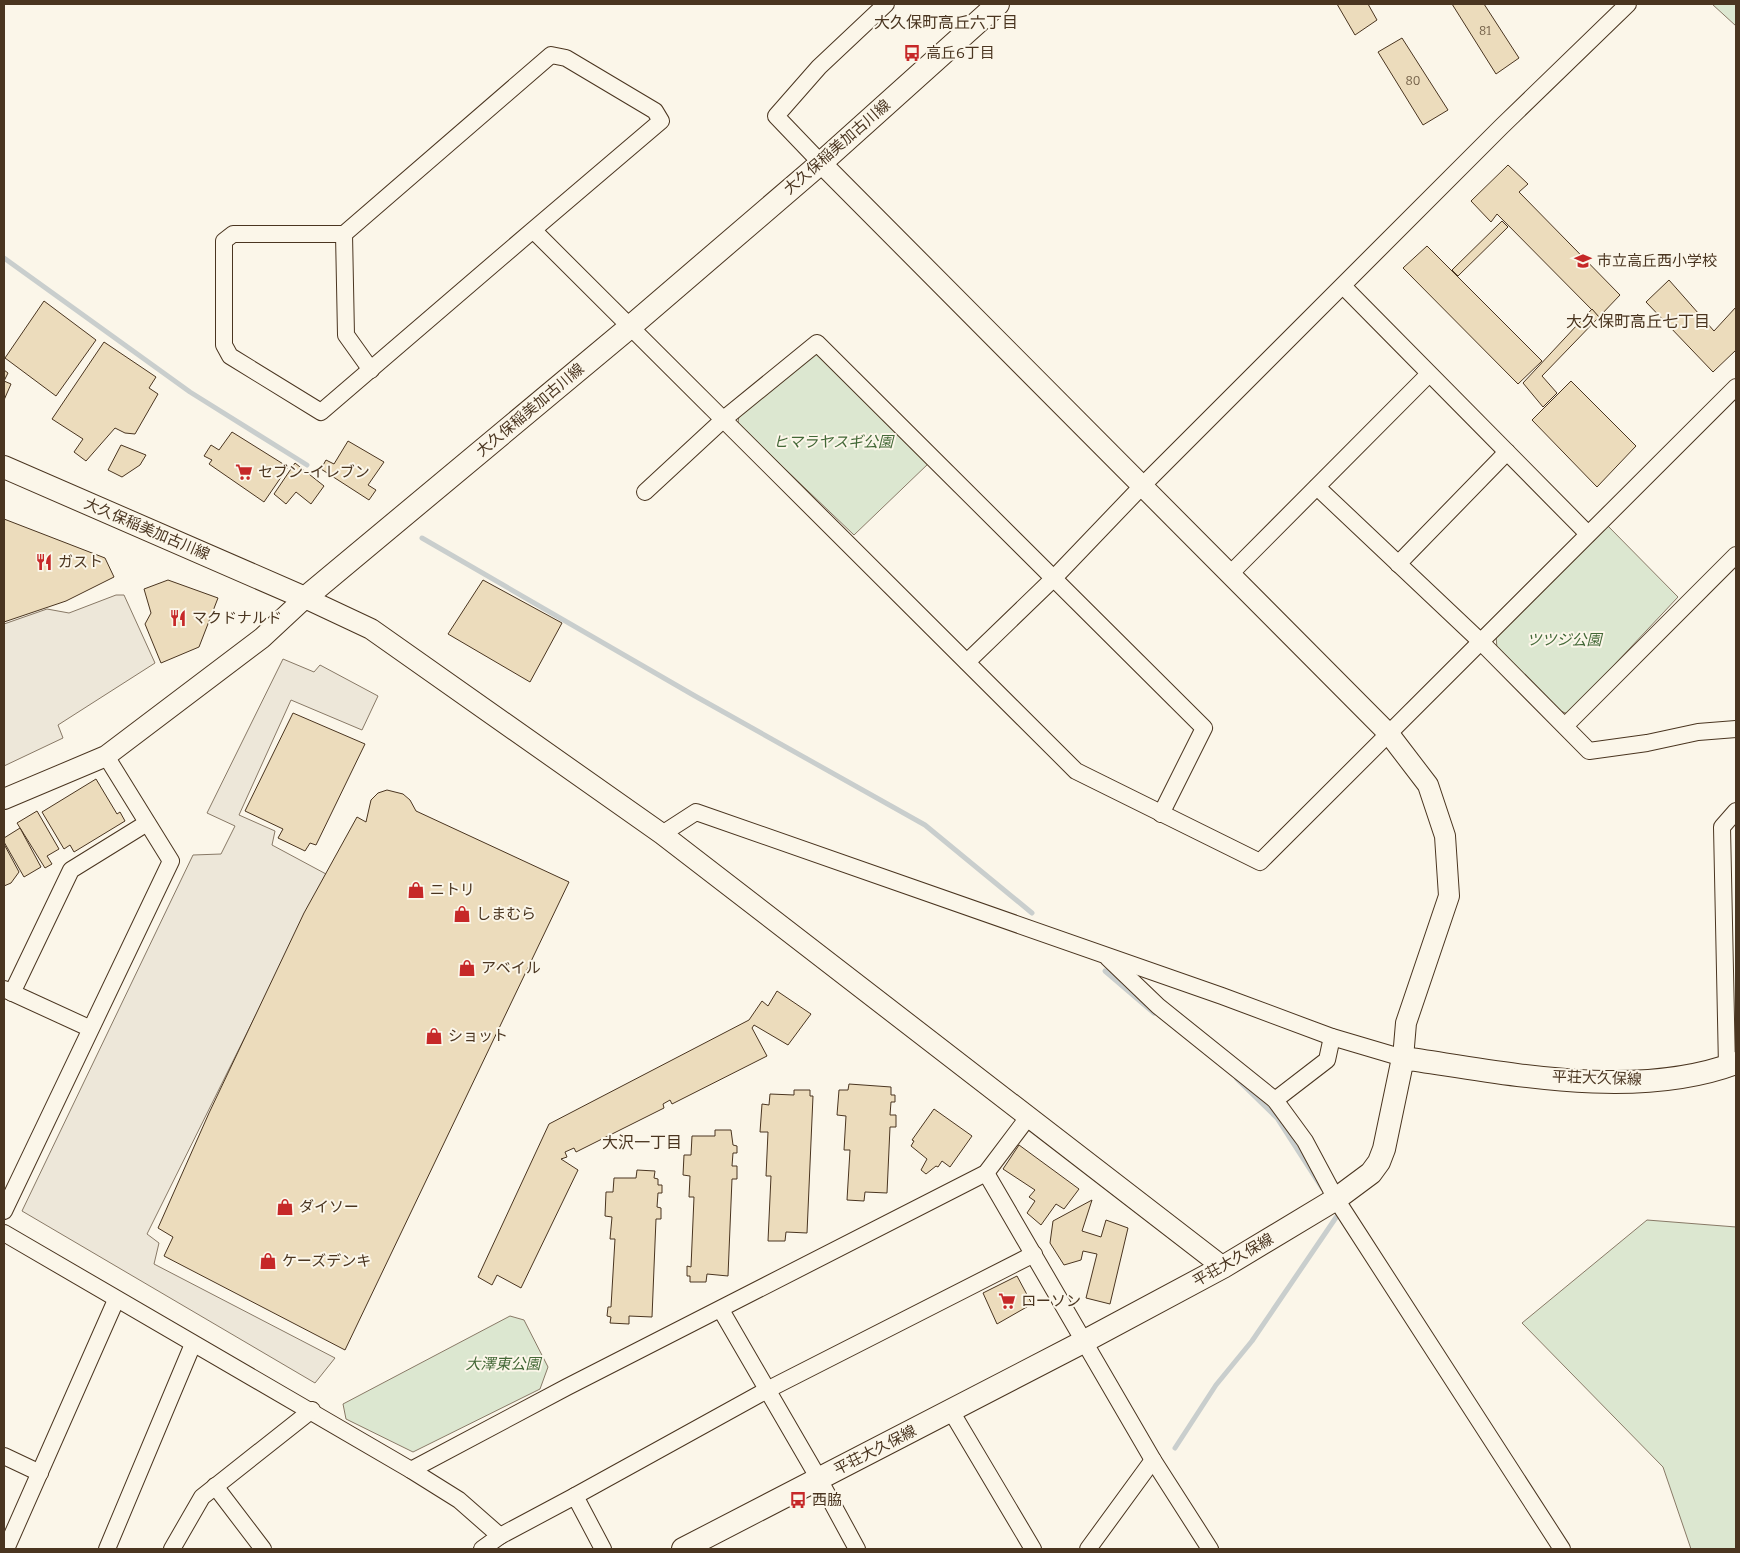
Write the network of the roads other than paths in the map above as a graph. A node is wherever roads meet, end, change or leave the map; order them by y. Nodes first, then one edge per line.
1 (886, 4) edge
2 (998, 4) edge
3 (1628, 4) edge
4 (821, 163) junction
5 (533, 230) junction
6 (344, 234) junction
7 (1343, 286) junction
8 (630, 327) junction
9 (371, 370) junction
10 (1429, 374) junction
11 (1736, 387) edge
12 (725, 418) junction
13 (1507, 452) junction
14 (4, 467) edge
15 (1143, 484) junction
16 (1317, 486) junction
17 (645, 492) dead end
18 (1588, 534) junction
19 (1736, 558) edge
20 (1398, 564) junction
21 (1231, 573) junction
22 (1053, 579) junction
23 (305, 598) junction
24 (1480, 641) junction
25 (967, 662) junction
26 (1565, 726) junction
27 (1736, 730) edge
28 (1389, 734) junction
29 (106, 756) junction
30 (4, 799) edge
31 (1736, 811) edge
32 (1161, 814) junction
33 (147, 823) junction
34 (662, 834) junction
35 (1104, 954) junction
36 (8, 991) edge
37 (89, 1028) junction
38 (1332, 1037) junction
39 (1403, 1058) junction
40 (1731, 1065) edge
41 (1276, 1100) junction
42 (1030, 1116) junction
43 (986, 1173) junction
44 (1336, 1199) junction
45 (4, 1211) edge
46 (4, 1233) edge
47 (1034, 1254) junction
48 (1223, 1267) junction
49 (116, 1300) junction
50 (721, 1310) junction
51 (1083, 1342) junction
52 (193, 1344) junction
53 (768, 1390) junction
54 (312, 1410) junction
55 (951, 1411) junction
56 (4, 1456) edge
57 (1153, 1460) junction
58 (411, 1470) junction
59 (40, 1473) junction
60 (819, 1479) junction
61 (215, 1486) junction
62 (575, 1496) junction
63 (500, 1536) junction
64 (6, 1549) edge
65 (106, 1549) edge
66 (172, 1549) edge
67 (263, 1549) edge
68 (482, 1549) edge
69 (603, 1549) edge
70 (683, 1549) edge
71 (857, 1549) edge
72 (1033, 1549) edge
73 (1088, 1549) edge
74 (1210, 1549) edge
75 (1562, 1549) edge

1 - 4 street
2 - 4 main road, 大久保稲美加古川線
3 - 7 street
4 - 8 main road, 大久保稲美加古川線
4 - 15 street
5 - 6 street
5 - 8 street
5 - 9 street
6 - 9 street
6 - 9 street
7 - 10 street
7 - 15 street
8 - 12 street
8 - 23 main road, 大久保稲美加古川線
10 - 13 street
10 - 16 street
11 - 18 street
12 - 17 street
12 - 22 street
12 - 25 street
13 - 18 street
13 - 20 street
14 - 23 main road, 大久保稲美加古川線
15 - 21 street
15 - 22 street
16 - 20 street
16 - 21 street
18 - 24 street
19 - 26 street
20 - 24 street
21 - 28 street
22 - 25 street
22 - 32 street
23 - 29 street
23 - 34 street
24 - 26 street
24 - 28 street
25 - 32 street
26 - 27 street
28 - 32 street
28 - 39 street
29 - 30 street
29 - 33 street
31 - 40 street
33 - 36 street
33 - 37 street
34 - 35 street
34 - 42 street
35 - 38 street
35 - 41 street
36 - 37 street
37 - 45 street
38 - 39 street
38 - 41 street
39 - 40 main road, 平荘大久保線
39 - 44 main road, 平荘大久保線
41 - 44 street
42 - 43 street
42 - 48 street
43 - 47 street
43 - 50 street
44 - 48 main road, 平荘大久保線
44 - 75 street
46 - 49 street
47 - 51 street
47 - 53 street
48 - 51 main road, 平荘大久保線
49 - 52 street
49 - 59 street
50 - 53 street
50 - 58 street
51 - 55 main road, 平荘大久保線
51 - 57 street
52 - 54 street
52 - 65 street
53 - 60 street
53 - 62 street
54 - 58 street
54 - 61 street
55 - 60 main road, 平荘大久保線
55 - 72 street
56 - 59 street
57 - 73 street
57 - 74 street
58 - 63 street
59 - 64 street
60 - 70 main road, 平荘大久保線
60 - 71 street
61 - 66 street
61 - 67 street
62 - 63 street
62 - 69 street
63 - 68 street

